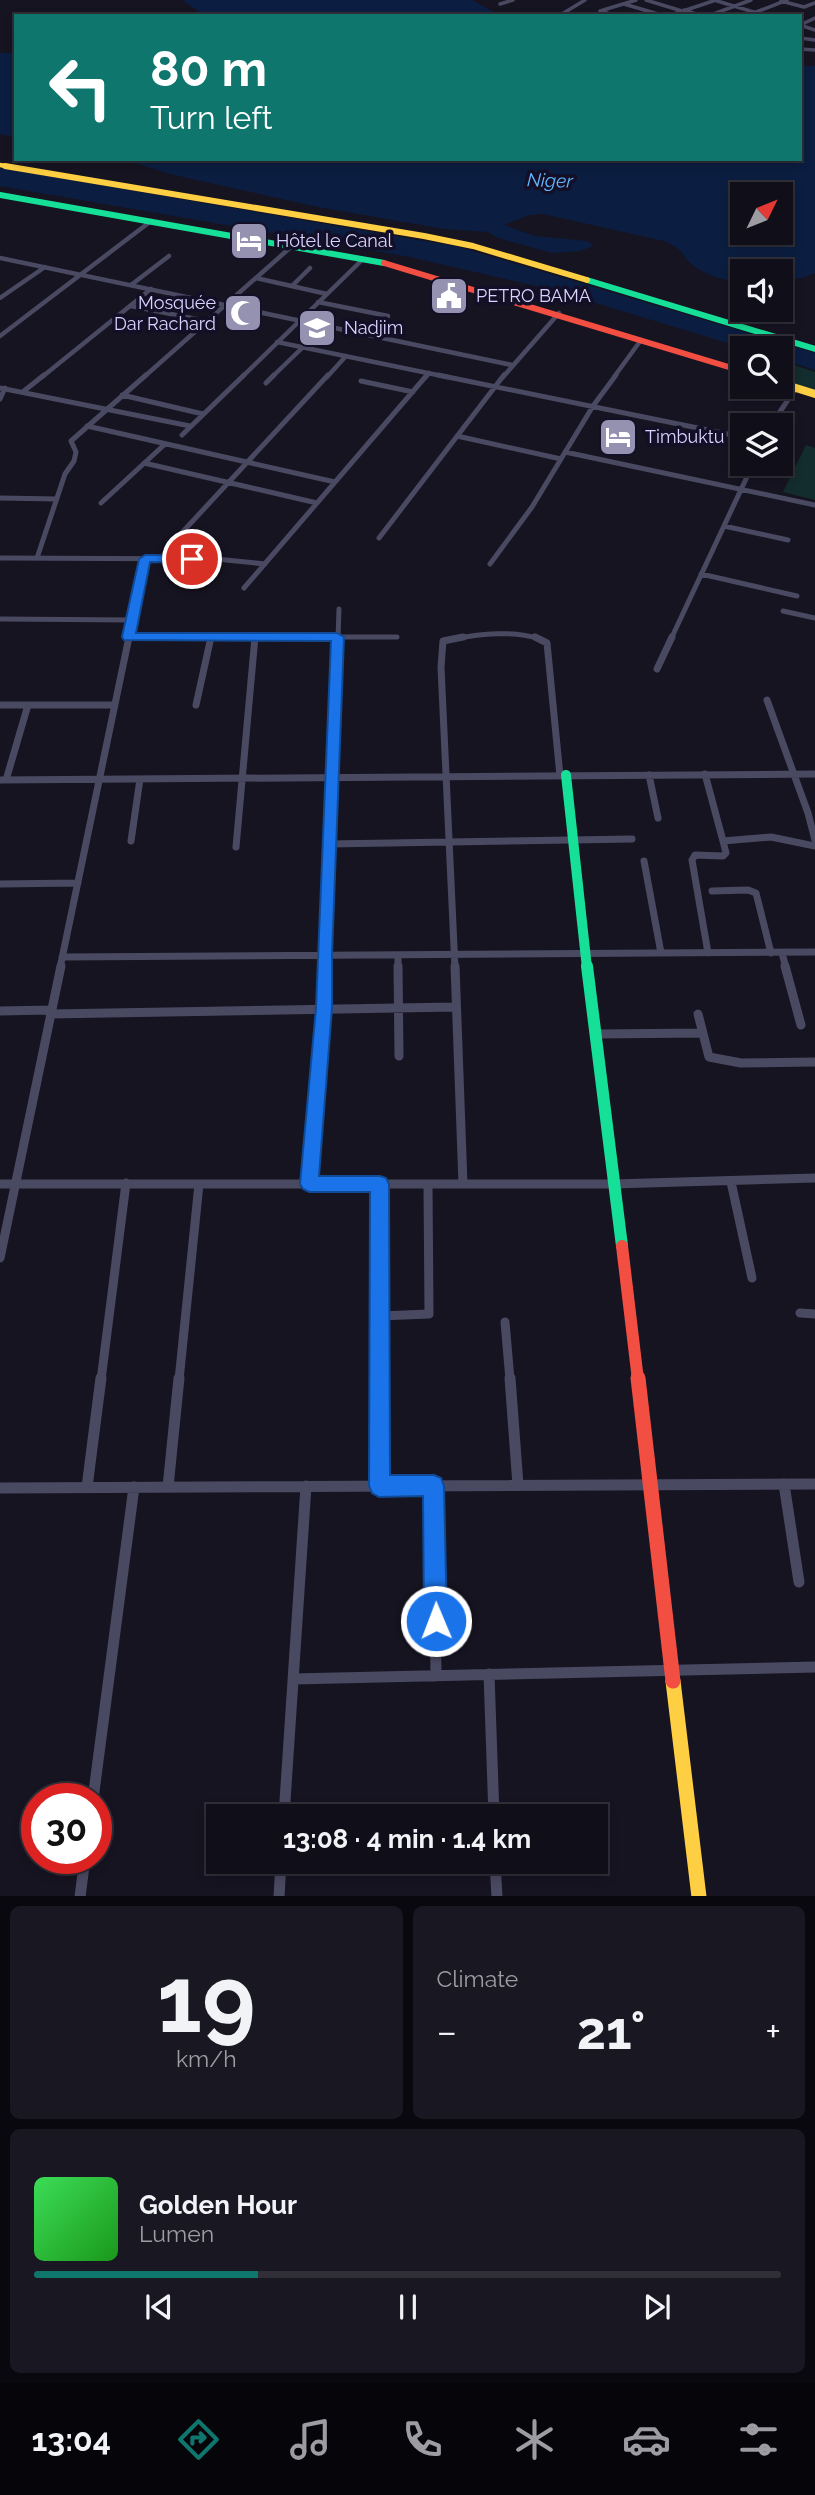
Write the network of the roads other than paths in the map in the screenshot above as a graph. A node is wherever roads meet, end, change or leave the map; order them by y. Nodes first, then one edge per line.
1 (513, 0) edge
2 (585, 0) edge
3 (636, 0) edge
4 (646, 0) edge
5 (715, 0) edge
6 (751, 0) edge
7 (777, 0) edge
8 (785, 1) edge
9 (815, 3) edge
10 (500, 4) dead end
11 (624, 4) junction
12 (734, 6) junction
13 (683, 11) junction
14 (755, 12) junction
15 (562, 14) edge
16 (610, 14) edge
17 (659, 14) edge
18 (673, 14) edge
19 (694, 14) edge
20 (713, 14) edge
21 (750, 14) edge
22 (761, 14) edge
23 (0, 165) edge
24 (0, 195) edge
25 (151, 221) junction
26 (292, 246) junction
27 (169, 256) dead end
28 (0, 258) edge
29 (363, 259) junction
30 (45, 267) junction
31 (310, 268) dead end
32 (80, 275) junction
33 (256, 278) junction
34 (131, 285) junction
35 (292, 286) junction
36 (151, 289) junction
37 (327, 294) junction
38 (0, 298) edge
39 (318, 302) junction
40 (224, 305) junction
41 (131, 306) junction
42 (559, 313) junction
43 (388, 316) dead end
44 (299, 320) junction
45 (206, 321) junction
46 (0, 336) edge
47 (641, 340) junction
48 (277, 342) junction
49 (302, 348) junction
50 (815, 349) edge
51 (346, 356) junction
52 (512, 365) junction
53 (730, 367) edge
54 (429, 373) junction
55 (361, 381) dead end
56 (266, 383) dead end
57 (495, 387) junction
58 (793, 387) edge
59 (3, 388) edge
60 (796, 388) junction
61 (24, 391) junction
62 (413, 392) junction
63 (815, 394) edge
64 (122, 395) junction
65 (0, 400) edge
66 (593, 407) junction
67 (107, 409) junction
68 (777, 413) edge
69 (203, 414) junction
70 (88, 426) junction
71 (190, 426) junction
72 (182, 435) dead end
73 (730, 435) edge
74 (457, 436) junction
75 (165, 444) junction
76 (565, 452) junction
77 (561, 459) junction
78 (247, 462) junction
79 (144, 463) junction
80 (747, 476) edge
81 (335, 482) junction
82 (228, 483) junction
83 (741, 489) junction
84 (0, 498) edge
85 (57, 499) junction
86 (101, 503) dead end
87 (317, 503) junction
88 (815, 505) edge
89 (724, 526) junction
90 (177, 538) dead end
91 (379, 538) dead end
92 (788, 540) dead end
93 (0, 558) edge
94 (37, 558) junction
95 (145, 559) junction
96 (265, 564) junction
97 (490, 564) dead end
98 (701, 574) junction
99 (244, 588) dead end
100 (797, 596) dead end
101 (339, 609) dead end
102 (783, 611) dead end
103 (815, 618) edge
104 (0, 619) edge
105 (132, 620) junction
106 (211, 636) junction
107 (128, 637) junction
108 (255, 637) junction
109 (337, 637) junction
110 (397, 637) dead end
111 (657, 669) dead end
112 (767, 700) dead end
113 (0, 705) edge
114 (28, 705) junction
115 (114, 705) junction
116 (195, 705) dead end
117 (705, 774) junction
118 (794, 774) junction
119 (815, 774) edge
120 (649, 775) junction
121 (445, 776) junction
122 (563, 776) junction
123 (331, 777) junction
124 (242, 778) junction
125 (99, 779) junction
126 (140, 779) junction
127 (3, 780) edge
128 (658, 818) dead end
129 (571, 838) junction
130 (632, 839) dead end
131 (815, 840) edge
132 (131, 841) dead end
133 (451, 841) junction
134 (723, 841) junction
135 (329, 845) junction
136 (815, 846) edge
137 (236, 847) dead end
138 (644, 861) dead end
139 (78, 883) junction
140 (0, 884) edge
141 (712, 891) dead end
142 (815, 952) edge
143 (661, 953) junction
144 (708, 953) junction
145 (771, 953) junction
146 (782, 953) junction
147 (453, 954) junction
148 (587, 954) junction
149 (324, 955) junction
150 (398, 956) junction
151 (62, 957) junction
152 (400, 1007) junction
153 (455, 1007) junction
154 (324, 1008) junction
155 (0, 1012) edge
156 (51, 1012) junction
157 (698, 1014) dead end
158 (801, 1025) dead end
159 (702, 1033) junction
160 (596, 1034) junction
161 (399, 1056) dead end
162 (815, 1062) edge
163 (815, 1178) edge
164 (731, 1182) junction
165 (126, 1183) junction
166 (0, 1184) edge
167 (15, 1184) junction
168 (199, 1184) junction
169 (309, 1184) junction
170 (380, 1184) junction
171 (428, 1184) junction
172 (463, 1184) junction
173 (614, 1184) junction
174 (0, 1257) edge
175 (752, 1278) dead end
176 (800, 1314) dead end
177 (815, 1314) edge
178 (380, 1316) junction
179 (505, 1322) dead end
180 (784, 1484) junction
181 (815, 1484) edge
182 (518, 1485) junction
183 (650, 1485) junction
184 (306, 1486) junction
185 (379, 1486) junction
186 (434, 1486) junction
187 (87, 1487) junction
188 (134, 1487) junction
189 (168, 1487) junction
190 (0, 1488) edge
191 (799, 1582) dead end
192 (815, 1667) edge
193 (672, 1670) junction
194 (489, 1674) junction
195 (436, 1675) junction
196 (293, 1679) junction
197 (95, 1783) edge
198 (285, 1804) edge
199 (494, 1804) edge
200 (83, 1874) edge
201 (280, 1874) edge
202 (495, 1874) edge
203 (80, 1896) edge
204 (279, 1896) edge
205 (496, 1896) edge
206 (699, 1896) edge

1 - 10 street
2 - 15 street
3 - 11 street
4 - 13 street
5 - 12 street
5 - 13 street
6 - 12 street
7 - 8 street
8 - 9 street
8 - 14 street
11 - 16 street
11 - 17 street
12 - 14 street
12 - 20 street
13 - 18 street
13 - 19 street
14 - 21 street
14 - 22 street
23 - 50 street
24 - 25 street
25 - 26 street
25 - 32 street
26 - 29 street
26 - 33 street
27 - 34 street
28 - 30 street
29 - 37 street
29 - 42 street
30 - 32 street
30 - 38 street
31 - 35 street
32 - 34 street
32 - 46 street
33 - 35 street
33 - 40 street
34 - 36 street
35 - 37 street
36 - 40 street
36 - 41 street
37 - 39 street
39 - 43 street
39 - 44 street
40 - 44 street
40 - 45 street
41 - 45 street
41 - 61 street
42 - 47 street
42 - 52 street
44 - 48 street
44 - 52 street
45 - 64 street
47 - 53 street
47 - 66 street
48 - 49 street
48 - 69 street
49 - 51 street
49 - 56 street
51 - 54 street
51 - 78 street
52 - 57 street
54 - 57 street
54 - 62 street
55 - 62 street
57 - 66 street
57 - 74 street
58 - 60 street
59 - 61 street
59 - 65 street
60 - 63 street
60 - 68 street
61 - 67 street
62 - 81 street
64 - 67 street
64 - 69 street
66 - 73 street
66 - 76 street
67 - 70 street
67 - 71 street
69 - 71 street
70 - 75 street
70 - 85 street
71 - 72 street
74 - 77 street
74 - 91 street
75 - 78 street
75 - 79 street
76 - 77 street
76 - 83 street
77 - 97 street
78 - 81 street
78 - 82 street
79 - 82 street
79 - 86 street
80 - 83 street
81 - 87 street
82 - 87 street
82 - 90 street
83 - 88 street
83 - 89 street
84 - 85 street
85 - 94 street
87 - 96 street
89 - 92 street
89 - 98 street
93 - 94 street
94 - 95 street
95 - 96 street
95 - 105 street
96 - 99 street
98 - 100 street
98 - 111 street
101 - 109 street
102 - 103 street
104 - 105 street
105 - 107 street
106 - 107 street
106 - 108 street
106 - 116 street
107 - 115 street
108 - 109 street
108 - 124 street
109 - 110 street
109 - 123 street
112 - 118 street
113 - 114 street
114 - 115 street
114 - 127 street
115 - 125 street
117 - 118 street
117 - 120 street
117 - 134 street
118 - 119 street
118 - 131 street
120 - 122 street
120 - 128 street
121 - 122 street
121 - 122 street
121 - 123 street
121 - 133 street
122 - 129 street
123 - 124 street
123 - 135 street
124 - 126 street
124 - 137 street
125 - 126 street
125 - 127 street
125 - 139 street
126 - 132 street
129 - 130 street
129 - 133 street
129 - 148 street
133 - 135 street
133 - 147 street
134 - 136 street
134 - 144 street
135 - 149 street
138 - 143 street
139 - 140 street
139 - 151 street
141 - 145 street
142 - 146 street
143 - 144 street
143 - 148 street
144 - 145 street
145 - 146 street
146 - 158 street
147 - 148 street
147 - 150 street
147 - 153 street
148 - 160 street
149 - 150 street
149 - 151 street
149 - 154 street
150 - 152 street
151 - 156 street
152 - 153 street
152 - 154 street
152 - 161 street
153 - 172 street
154 - 156 street
154 - 169 street
155 - 156 street
156 - 167 street
157 - 159 street
159 - 160 street
159 - 162 street
160 - 173 street
163 - 164 street
164 - 173 street
164 - 175 street
165 - 167 street
165 - 168 street
165 - 187 street
166 - 167 street
167 - 174 street
168 - 169 street
168 - 189 street
169 - 170 street
170 - 171 street
170 - 178 street
171 - 172 street
171 - 178 street
172 - 173 street
173 - 183 street
176 - 177 street
178 - 185 street
179 - 182 street
180 - 181 street
180 - 183 street
180 - 191 street
182 - 183 street
182 - 186 street
183 - 193 street
184 - 185 street
184 - 189 street
184 - 196 street
185 - 186 street
186 - 195 street
187 - 188 street
187 - 190 street
188 - 189 street
188 - 197 street
192 - 193 street
193 - 194 street
193 - 206 street
194 - 195 street
194 - 199 street
195 - 196 street
196 - 198 street
200 - 203 street
201 - 204 street
202 - 205 street

